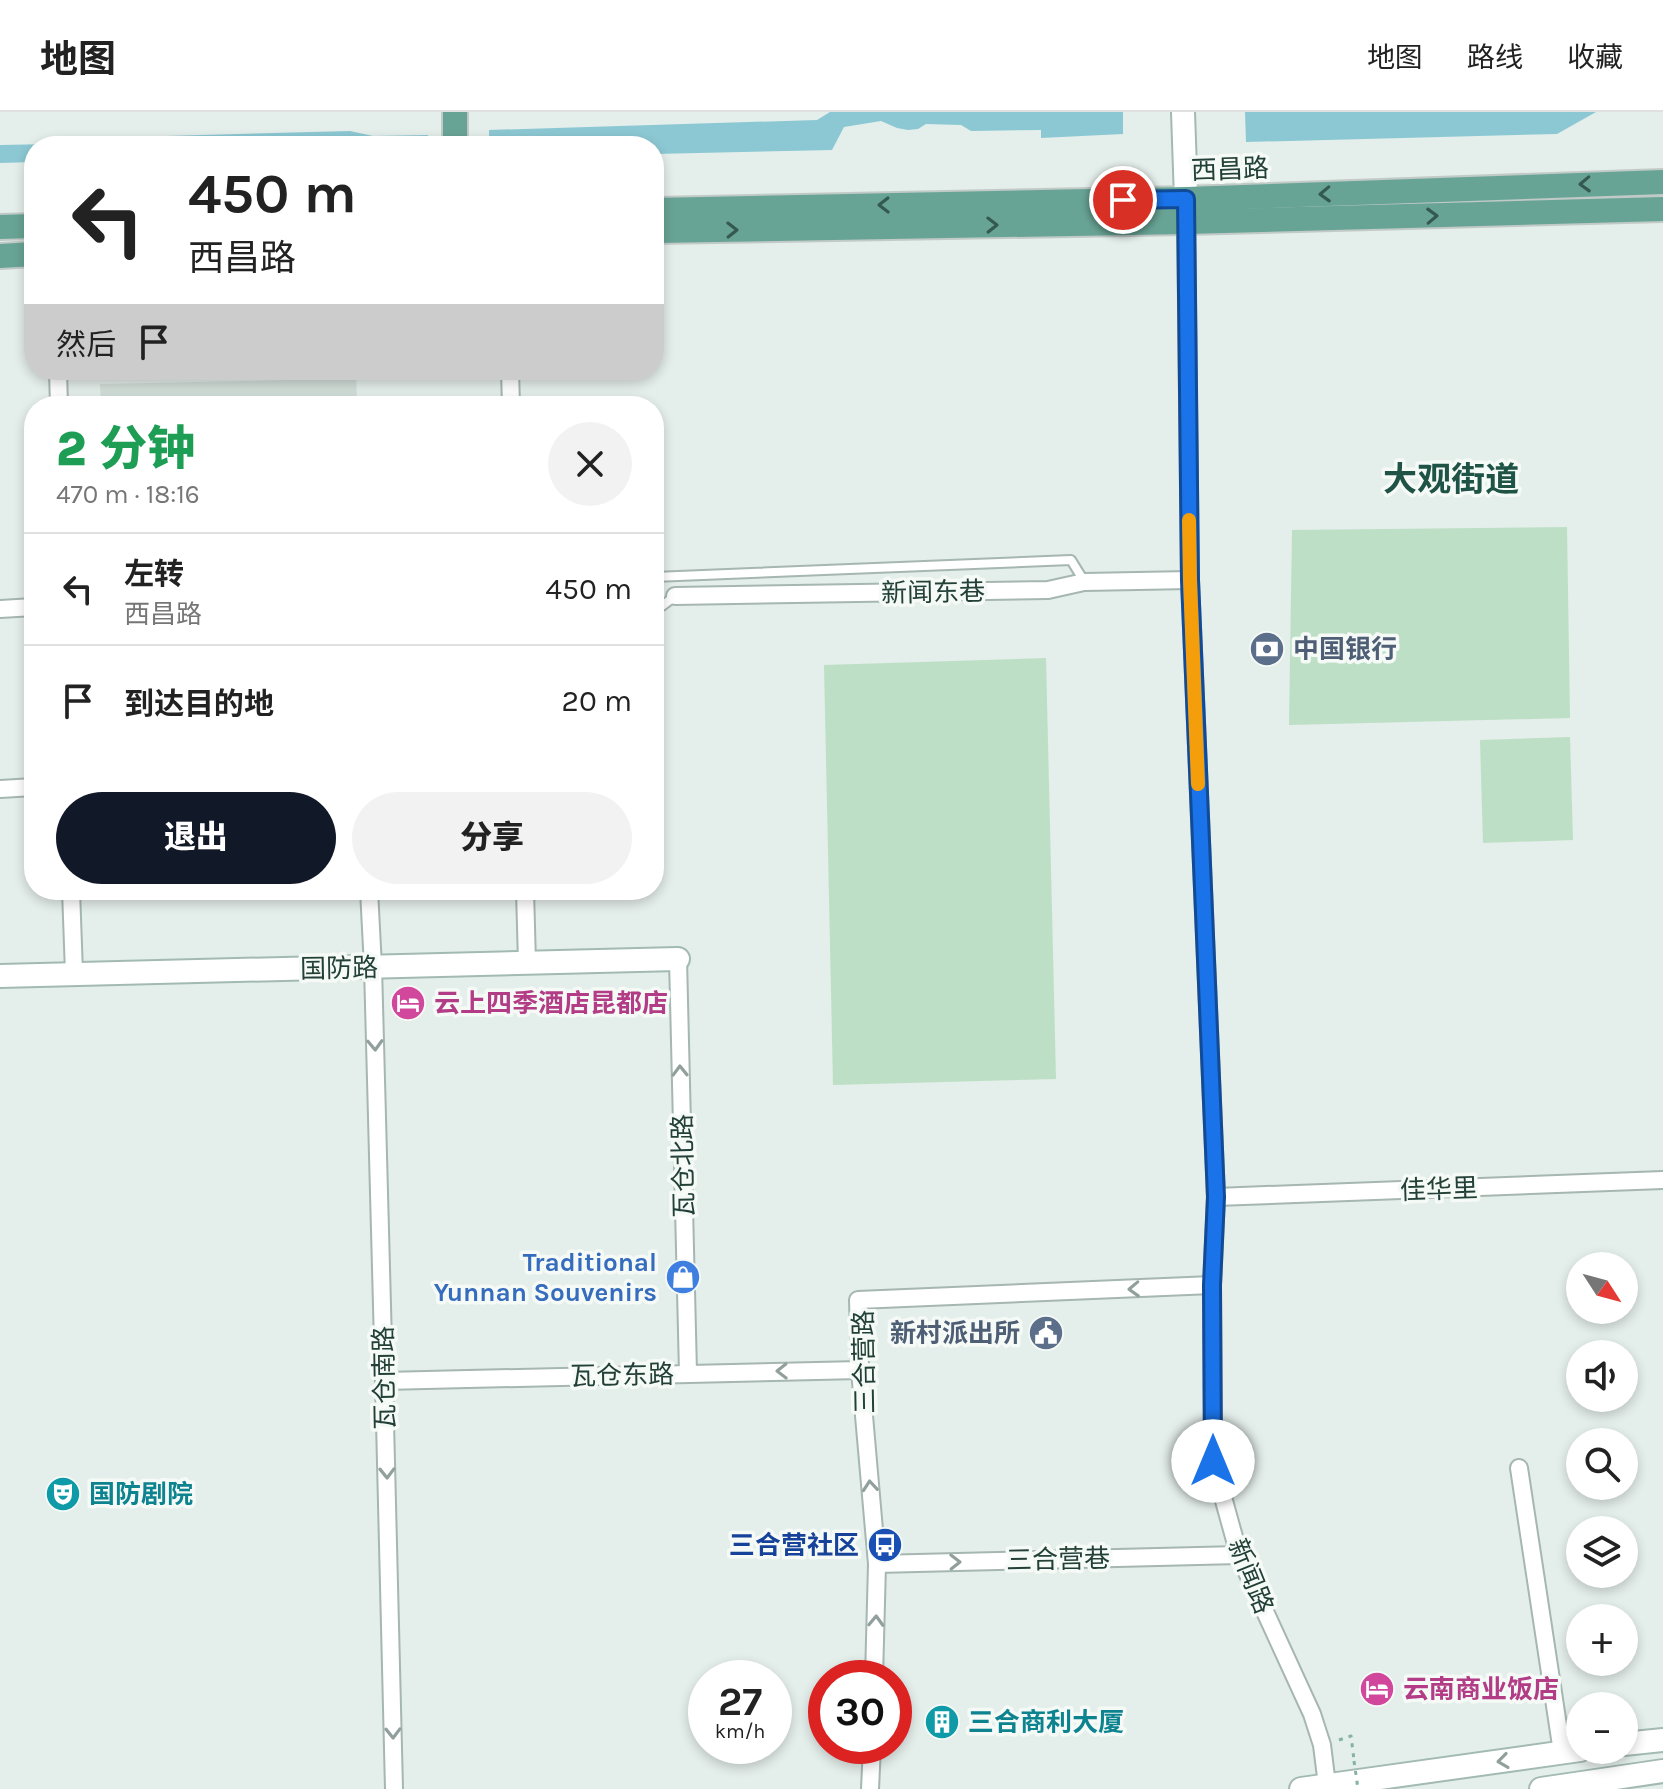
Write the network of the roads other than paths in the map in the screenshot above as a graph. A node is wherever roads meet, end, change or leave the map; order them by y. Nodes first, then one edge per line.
1 (455, 112) edge
2 (1183, 112) edge
3 (455, 136) edge
4 (1663, 182) edge
5 (1663, 209) edge
6 (664, 210) edge
7 (1186, 211) junction
8 (24, 226) edge
9 (0, 227) edge
10 (664, 231) edge
11 (24, 255) edge
12 (0, 256) edge
13 (664, 577) edge
14 (1190, 580) junction
15 (1084, 582) junction
16 (675, 596) joint
17 (664, 604) edge
18 (24, 608) edge
19 (0, 609) edge
20 (24, 788) edge
21 (0, 789) edge
22 (71, 900) edge
23 (370, 900) edge
24 (525, 900) edge
25 (678, 959) joint
26 (527, 963) junction
27 (373, 967) junction
28 (74, 973) junction
29 (0, 976) edge
30 (1663, 1180) edge
31 (1216, 1197) junction
32 (1212, 1285) junction
33 (860, 1370) junction
34 (688, 1373) junction
35 (384, 1381) junction
36 (1519, 1468) dead end
37 (1239, 1555) junction
38 (877, 1564) junction
39 (874, 1660) edge
40 (1566, 1724) edge
41 (1663, 1740) edge
42 (1638, 1743) edge
43 (1566, 1752) edge
44 (871, 1764) edge
45 (1663, 1771) edge
46 (1327, 1785) junction
47 (394, 1789) edge
48 (870, 1789) edge
49 (1301, 1789) edge
50 (1544, 1789) edge

1 - 3 main road
2 - 7 street, 新闻路
4 -> 7 main road, 西昌路
7 -> 5 main road, 西昌路
7 -> 6 main road, 西昌路
10 -> 7 main road, 西昌路
7 - 14 street, 新闻路
8 - 9 main road
11 - 12 main road
13 - 15 lane
14 - 15 street, 新闻东巷
14 - 31 street, 新闻路
15 - 16 street, 新闻东巷
16 - 17 lane
18 - 19 street
20 - 21 street
22 - 28 street
23 - 27 street, 瓦仓南路
24 - 26 street
25 - 26 street, 国防路
34 -> 25 street, 瓦仓北路
26 - 27 street, 国防路
27 - 28 street, 国防路
27 -> 35 street, 瓦仓南路
28 - 29 street, 国防路
30 - 31 street, 佳华里
31 - 32 street, 新闻路
32 -> 33 street, 三合营路
32 - 37 street, 新闻路
33 -> 34 street, 瓦仓东路
38 -> 33 street, 三合营路
34 - 35 street, 瓦仓东路
35 -> 47 street, 瓦仓南路
36 - 40 street
38 -> 37 street, 三合营巷
37 - 46 street, 新闻路
39 -> 38 street, 三合营路
41 - 42 street
43 -> 46 street
44 - 48 street
45 - 50 street
46 - 49 street

